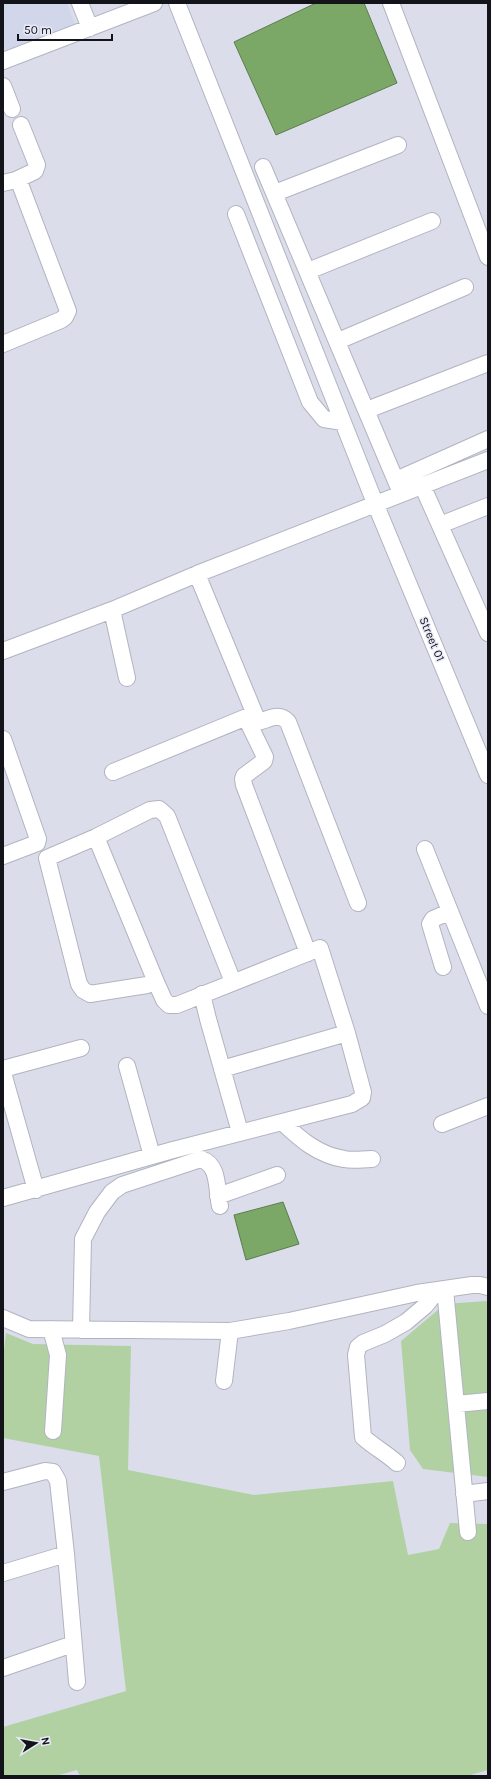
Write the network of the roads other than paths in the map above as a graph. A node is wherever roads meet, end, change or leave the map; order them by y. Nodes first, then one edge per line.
1 (80, 3) edge
2 (154, 3) edge
3 (177, 3) edge
4 (391, 3) edge
5 (90, 28) junction
6 (3, 61) edge
7 (3, 86) edge
8 (12, 109) dead end
9 (21, 125) dead end
10 (398, 144) dead end
11 (263, 167) dead end
12 (10, 182) edge
13 (275, 193) junction
14 (236, 214) dead end
15 (432, 221) dead end
16 (488, 257) edge
17 (308, 271) junction
18 (465, 287) dead end
19 (338, 341) junction
20 (3, 343) edge
21 (488, 363) edge
22 (367, 410) junction
23 (343, 422) junction
24 (488, 439) edge
25 (488, 460) edge
26 (422, 485) junction
27 (399, 486) junction
28 (375, 503) junction
29 (488, 506) edge
30 (440, 526) junction
31 (197, 574) junction
32 (112, 610) junction
33 (488, 633) edge
34 (3, 651) edge
35 (127, 678) dead end
36 (253, 718) junction
37 (3, 739) edge
38 (6, 758) edge
39 (113, 772) dead end
40 (488, 775) edge
41 (96, 837) junction
42 (425, 849) dead end
43 (3, 856) edge
44 (358, 903) dead end
45 (449, 912) junction
46 (308, 953) junction
47 (444, 967) dead end
48 (156, 982) junction
49 (233, 982) junction
50 (202, 994) junction
51 (488, 1006) edge
52 (347, 1033) junction
53 (81, 1048) dead end
54 (127, 1066) dead end
55 (222, 1068) junction
56 (3, 1069) edge
57 (3, 1073) edge
58 (488, 1106) edge
59 (282, 1122) junction
60 (442, 1124) dead end
61 (240, 1132) junction
62 (152, 1156) junction
63 (372, 1158) dead end
64 (277, 1175) dead end
65 (36, 1190) junction
66 (3, 1198) edge
67 (488, 1287) edge
68 (441, 1290) junction
69 (3, 1318) edge
70 (51, 1329) junction
71 (81, 1330) junction
72 (230, 1331) junction
73 (224, 1381) dead end
74 (488, 1401) edge
75 (456, 1404) junction
76 (53, 1431) dead end
77 (397, 1463) dead end
78 (3, 1482) edge
79 (488, 1491) edge
80 (464, 1494) junction
81 (468, 1532) dead end
82 (66, 1554) junction
83 (3, 1573) edge
84 (73, 1644) junction
85 (3, 1668) edge
86 (78, 1682) dead end

1 - 5 street
2 - 5 street
3 - 23 street, Street 01
4 - 16 street
5 - 6 street
7 - 8 street
9 - 12 street
10 - 13 street
11 - 13 street
12 - 20 street
13 - 17 street
14 - 23 street
15 - 17 street
17 - 19 street
18 - 19 street
19 - 22 street
21 - 22 street
22 - 27 street
23 - 28 street, Street 01
24 - 27 street
25 - 26 street
26 - 27 street
26 - 30 street
27 - 28 street
28 - 31 street
28 - 40 street, Street 01
29 - 30 street
30 - 33 street
31 - 32 street
31 - 36 street
32 - 34 street
32 - 35 street
36 - 39 street
36 - 44 street
36 - 46 street
37 - 38 street
38 - 43 street
41 - 48 street
41 - 48 street
41 - 49 street
42 - 45 street
45 - 47 street
45 - 51 street
46 - 49 street
46 - 52 street
48 - 50 street
49 - 50 street
50 - 55 street
52 - 55 street
52 - 59 street
53 - 56 street
54 - 62 street
55 - 61 street
57 - 65 street
58 - 60 street
59 - 61 street
59 - 63 street
61 - 62 street
62 - 65 street
64 - 71 street
65 - 66 street
67 - 68 street
68 - 72 street
68 - 75 street
68 - 77 street
69 - 70 street
70 - 71 street
70 - 76 street
71 - 72 street
72 - 73 street
74 - 75 street
75 - 80 street
78 - 82 street
79 - 80 street
80 - 81 street
82 - 83 street
82 - 84 street
84 - 85 street
84 - 86 street

